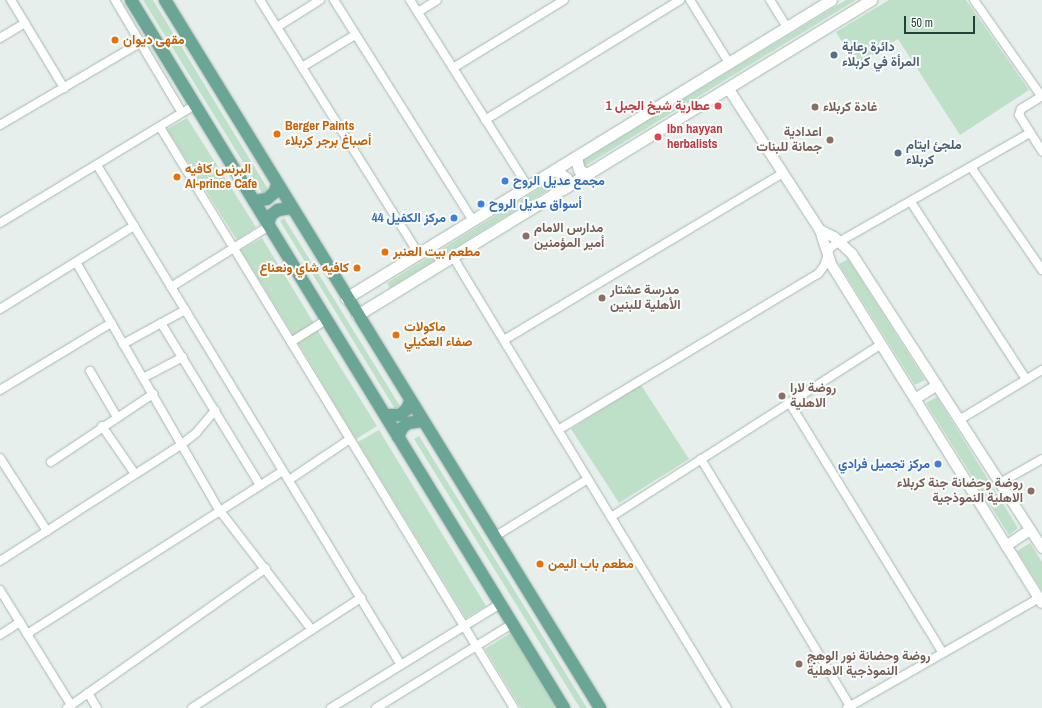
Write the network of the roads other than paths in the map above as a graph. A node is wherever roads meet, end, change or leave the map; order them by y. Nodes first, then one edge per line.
1 (11, 0) edge
2 (115, 0) edge
3 (131, 0) edge
4 (165, 0) edge
5 (260, 0) edge
6 (320, 0) edge
7 (334, 0) edge
8 (410, 0) edge
9 (438, 0) edge
10 (564, 0) edge
11 (680, 0) edge
12 (690, 0) edge
13 (770, 0) edge
14 (831, 0) edge
15 (974, 0) edge
16 (867, 2) edge
17 (550, 4) edge
18 (418, 12) junction
19 (25, 23) junction
20 (277, 27) junction
21 (787, 27) junction
22 (355, 35) junction
23 (0, 38) edge
24 (140, 43) junction
25 (728, 63) junction
26 (302, 67) junction
27 (453, 68) junction
28 (64, 88) junction
29 (728, 88) junction
30 (1042, 96) edge
31 (195, 105) junction
32 (182, 113) junction
33 (485, 120) junction
34 (0, 126) edge
35 (160, 127) junction
36 (1030, 133) junction
37 (1042, 151) edge
38 (576, 157) junction
39 (97, 165) junction
40 (971, 167) junction
41 (556, 170) junction
42 (783, 173) junction
43 (587, 174) junction
44 (277, 185) junction
45 (528, 187) junction
46 (566, 188) junction
47 (254, 200) junction
48 (911, 202) junction
49 (291, 208) junction
50 (473, 221) junction
51 (0, 223) edge
52 (268, 225) junction
53 (134, 226) junction
54 (820, 230) junction
55 (840, 242) junction
56 (234, 248) junction
57 (419, 254) junction
58 (827, 256) junction
59 (453, 257) junction
60 (76, 262) junction
61 (1042, 270) edge
62 (384, 275) junction
63 (171, 287) junction
64 (393, 293) junction
65 (346, 298) junction
66 (1, 306) edge
67 (185, 310) junction
68 (357, 315) junction
69 (326, 320) junction
70 (111, 323) junction
71 (161, 323) junction
72 (504, 340) junction
73 (291, 342) junction
74 (123, 344) junction
75 (880, 344) junction
76 (182, 357) junction
77 (1042, 370) edge
78 (90, 371) dead end
79 (144, 378) junction
80 (1026, 379) junction
81 (936, 385) junction
82 (0, 390) edge
83 (153, 394) junction
84 (915, 399) junction
85 (410, 401) junction
86 (789, 402) junction
87 (214, 410) junction
88 (385, 415) junction
89 (116, 417) junction
90 (959, 420) junction
91 (422, 421) junction
92 (102, 426) junction
93 (558, 430) junction
94 (398, 437) junction
95 (350, 439) junction
96 (182, 444) junction
97 (0, 458) edge
98 (701, 459) junction
99 (1042, 459) edge
100 (51, 462) dead end
101 (283, 471) junction
102 (135, 474) junction
103 (588, 479) junction
104 (289, 480) junction
105 (1000, 483) junction
106 (260, 485) junction
107 (220, 511) junction
108 (611, 517) junction
109 (1030, 530) junction
110 (47, 531) junction
111 (494, 537) junction
112 (1006, 546) junction
113 (1042, 548) edge
114 (0, 561) edge
115 (266, 568) junction
116 (0, 590) edge
117 (361, 598) junction
118 (1041, 600) edge
119 (500, 604) junction
120 (20, 622) junction
121 (512, 624) junction
122 (464, 626) junction
123 (312, 630) junction
124 (27, 634) junction
125 (0, 635) edge
126 (477, 646) junction
127 (943, 653) junction
128 (401, 665) junction
129 (88, 693) junction
130 (69, 706) edge
131 (848, 707) edge
132 (98, 708) edge
133 (192, 708) edge
134 (331, 708) edge
135 (376, 708) edge
136 (514, 708) edge
137 (564, 708) edge
138 (600, 708) edge
139 (727, 708) edge

1 - 19 street
2 - 24 street
3 - 31 main road
4 - 44 main road
5 - 20 street
6 - 20 street
7 - 22 street
8 - 18 street
9 - 18 street
10 - 17 street
11 - 33 street
12 - 25 street
13 - 21 street
14 - 21 main road
15 - 30 street
16 - 29 main road
17 - 27 street
18 - 27 street
19 - 23 street
19 - 28 street
20 - 26 street
21 - 25 main road
22 - 26 street
22 - 50 street
24 - 28 street
24 - 32 street
25 - 38 main road
26 - 57 street
27 - 33 street
28 - 34 street
29 - 42 street
29 - 43 main road
30 - 36 street
31 - 32 street
31 - 47 main road
32 - 35 street
33 - 45 street
35 - 39 street
35 - 56 street
36 - 37 street
36 - 40 street
38 - 41 main road
38 - 43 main road
39 - 51 street
39 - 53 street
40 - 48 street
40 - 61 street
41 - 45 main road
41 - 46 main road
42 - 54 street
42 - 72 street
43 - 46 main road
44 - 47 main road
44 - 49 main road
45 - 50 main road
46 - 59 main road
47 - 52 main road
48 - 55 street
48 - 80 street
49 - 52 main road
49 - 65 main road
50 - 57 main road
52 - 56 street
52 - 69 main road
53 - 60 street
53 - 63 street
54 - 55 street
54 - 58 street
55 - 58 street
55 - 81 street
56 - 63 street
56 - 73 street
57 - 62 main road
58 - 75 street
58 - 93 street
59 - 64 main road
59 - 72 street
60 - 66 street
60 - 70 street
62 - 64 main road
62 - 65 main road
63 - 67 street
64 - 68 main road
65 - 68 main road
67 - 71 street
67 - 101 street
68 - 85 main road
69 - 73 street
69 - 88 main road
70 - 74 street
70 - 82 street
71 - 74 street
71 - 76 street
72 - 93 street
73 - 95 street
74 - 79 street
75 - 84 street
75 - 86 street
76 - 79 street
76 - 87 street
77 - 80 street
78 - 89 street
79 - 83 street
80 - 90 street
81 - 84 street
81 - 90 street
83 - 89 street
83 - 96 street
84 - 112 street
85 - 88 main road
85 - 91 main road
86 - 98 street
86 - 127 street
87 - 96 street
87 - 106 street
88 - 94 main road
89 - 92 street
90 - 105 street
91 - 94 main road
91 - 111 main road
92 - 100 street
92 - 102 street
93 - 103 street
94 - 119 main road
95 - 104 street
95 - 122 street
96 - 102 street
96 - 107 street
97 - 110 street
98 - 108 street
98 - 131 street
99 - 105 street
101 - 104 street
101 - 106 street
102 - 110 street
103 - 108 street
103 - 111 street
104 - 117 street
105 - 109 street
106 - 107 street
107 - 115 street
107 - 124 street
108 - 139 street
109 - 112 street
109 - 113 street
110 - 114 street
111 - 138 main road
112 - 118 street
115 - 123 street
115 - 129 street
116 - 120 street
117 - 123 street
117 - 128 street
118 - 127 street
119 - 121 main road
119 - 122 street
120 - 124 street
120 - 125 street
121 - 126 street
121 - 137 main road
122 - 126 street
122 - 128 street
123 - 133 street
124 - 130 street
126 - 135 street
126 - 136 street
127 - 131 street
128 - 134 street
129 - 130 street
129 - 132 street

